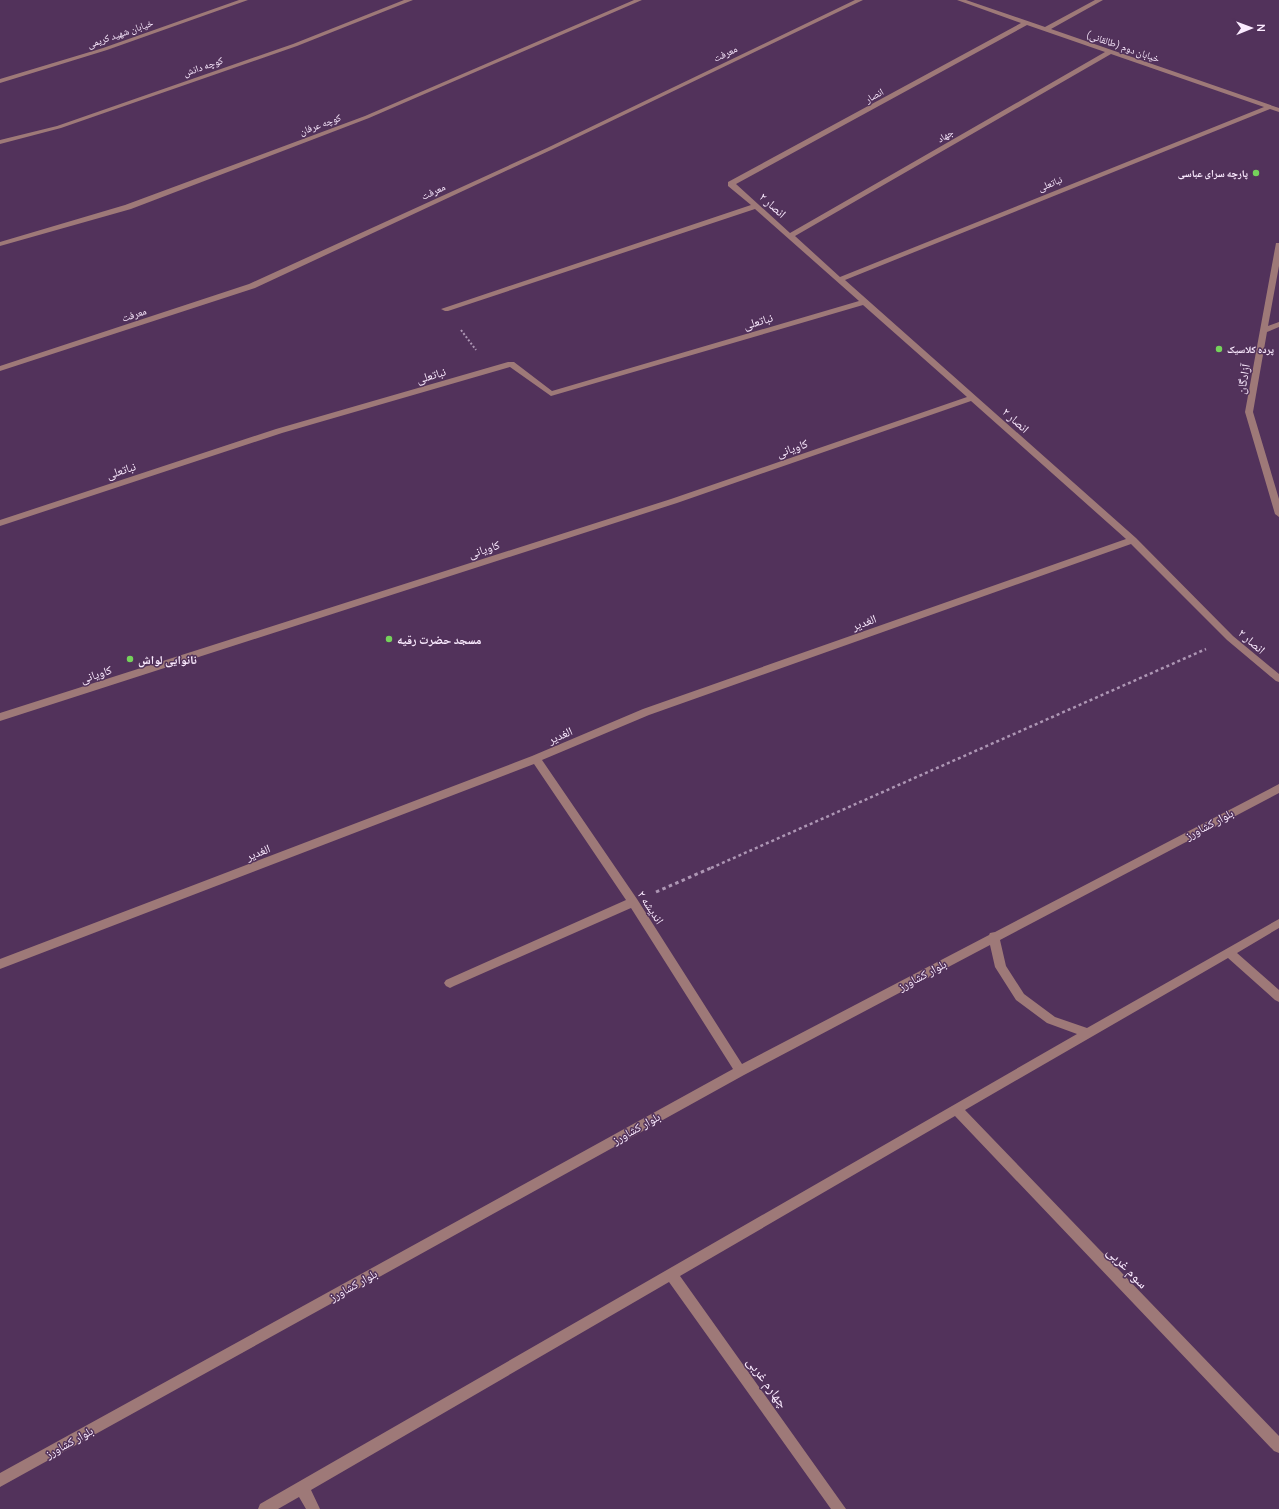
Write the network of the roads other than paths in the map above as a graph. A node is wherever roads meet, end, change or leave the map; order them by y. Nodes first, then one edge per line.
1 (245, 0) edge
2 (410, 0) edge
3 (639, 0) edge
4 (860, 0) edge
5 (960, 0) edge
6 (1100, 0) edge
7 (1026, 23) junction
8 (1045, 30) junction
9 (1110, 52) junction
10 (0, 81) edge
11 (1270, 107) junction
12 (1279, 110) edge
13 (0, 142) edge
14 (731, 184) joint
15 (756, 206) junction
16 (790, 236) junction
17 (0, 244) edge
18 (1279, 245) edge
19 (839, 280) junction
20 (865, 302) junction
21 (445, 309) road end
22 (1279, 324) edge
23 (1264, 331) junction
24 (0, 369) edge
25 (973, 398) junction
26 (1277, 502) edge
27 (1279, 514) edge
28 (0, 524) edge
29 (1133, 540) junction
30 (1279, 679) edge
31 (0, 717) edge
32 (536, 759) junction
33 (1279, 788) edge
34 (633, 902) junction
35 (1279, 923) edge
36 (994, 936) junction
37 (1228, 952) junction
38 (0, 964) edge
39 (450, 983) dead end
40 (1279, 997) edge
41 (1088, 1033) junction
42 (740, 1071) junction
43 (956, 1109) junction
44 (671, 1274) junction
45 (1279, 1446) edge
46 (0, 1480) edge
47 (302, 1488) junction
48 (265, 1509) edge
49 (313, 1509) edge
50 (839, 1509) edge

1 - 10 street, خیابان شهید کریمی
2 - 13 street, کوچه دانش
3 - 17 street, کوچه عرفان
4 - 24 street, معرفت
5 - 7 street, خیابان دوم (طالقانی)
6 - 8 street
7 - 8 street, خیابان دوم (طالقانی)
7 - 14 street, انصار
8 - 9 street, خیابان دوم (طالقانی)
9 - 11 street, خیابان دوم (طالقانی)
9 - 16 street, جهاد
11 - 12 street, خیابان دوم (طالقانی)
11 - 19 street, نباتعلی
14 - 15 street, انصار ۲
15 - 16 street, انصار ۲
15 - 21 street
16 - 19 street, انصار ۲
18 - 23 street, آزادگان
19 - 20 street, انصار ۲
20 - 25 street, انصار ۲
20 - 28 street, نباتعلی
22 - 23 street
23 - 26 street, آزادگان
25 - 29 street, انصار ۲
25 - 31 street, کاویانی
26 - 27 street, آزادگان
29 - 30 street, انصار ۲
29 - 32 street, الغدیر
32 - 34 street, اندیشه ۲
32 - 38 street, الغدیر
33 - 36 street, بلوار کشاورز
34 - 39 street
34 - 42 street, اندیشه ۲
35 - 37 street
36 - 41 street
36 - 42 street, بلوار کشاورز
37 - 40 street
37 - 41 street
41 - 43 street
42 - 46 street, بلوار کشاورز
43 - 44 street
43 - 45 street, سوم غربی
44 - 47 street
44 - 50 street, چهارم غربی
47 - 48 street
47 - 49 street

